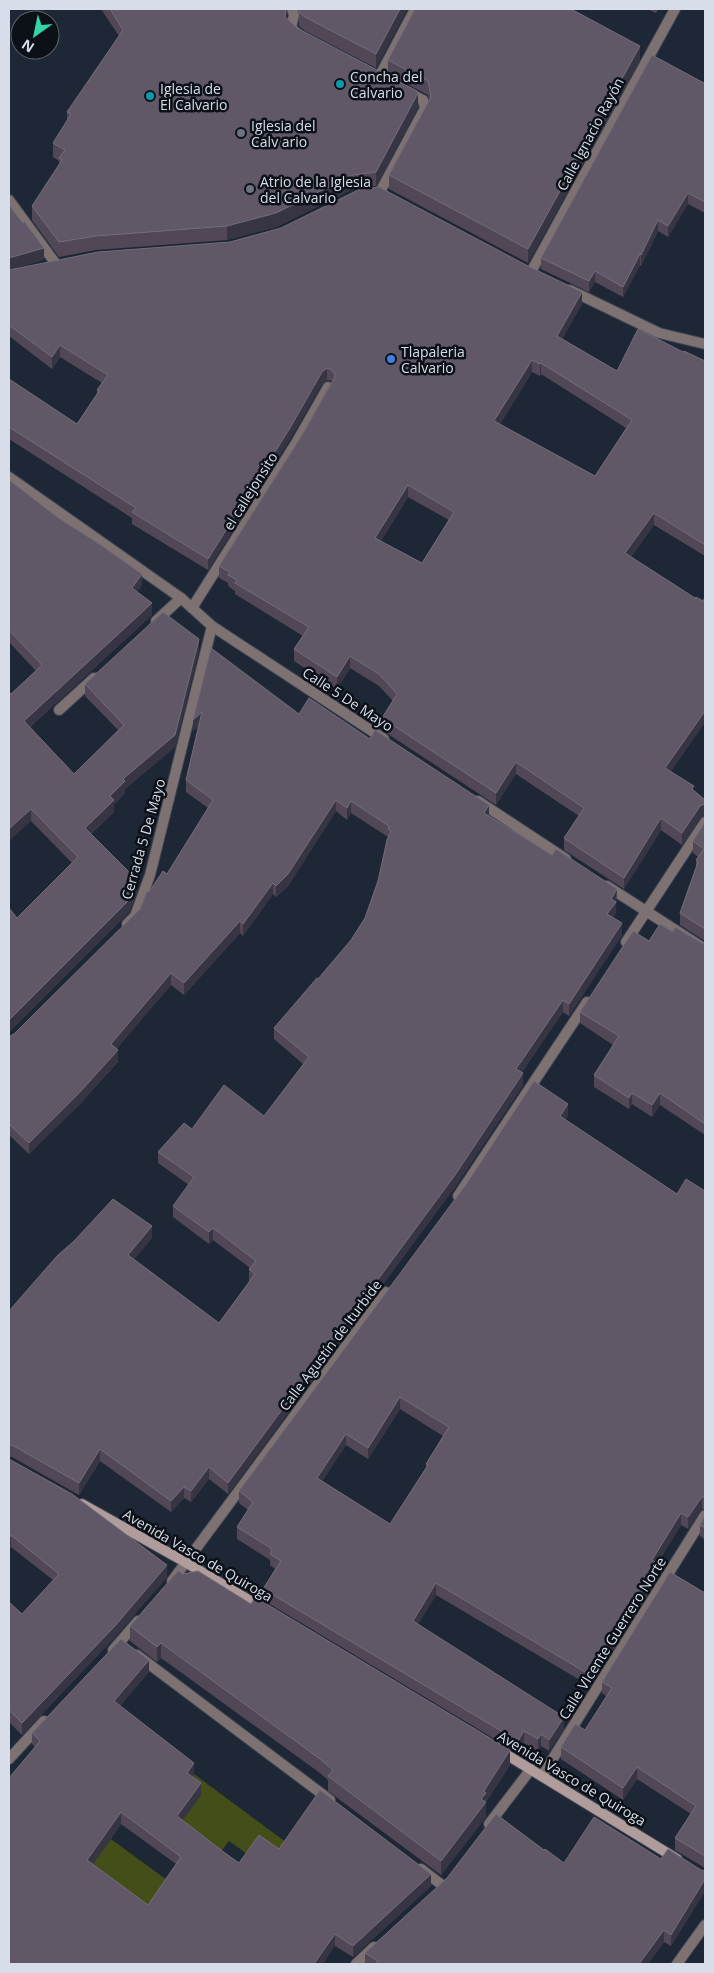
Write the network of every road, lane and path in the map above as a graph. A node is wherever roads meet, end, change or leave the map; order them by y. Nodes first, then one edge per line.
1 (292, 9) edge
2 (415, 9) edge
3 (675, 9) edge
4 (308, 40) edge
5 (380, 194) edge
6 (9, 200) edge
7 (55, 264) edge
8 (531, 272) edge
9 (557, 284) edge
10 (705, 344) edge
11 (328, 386) edge
12 (9, 477) edge
13 (181, 598) junction
14 (192, 608) junction
15 (212, 626) junction
16 (145, 631) edge
17 (102, 670) edge
18 (59, 710) dead end
19 (392, 744) edge
20 (466, 793) edge
21 (705, 822) edge
22 (573, 863) edge
23 (597, 879) edge
24 (646, 912) junction
25 (121, 929) edge
26 (705, 949) edge
27 (619, 953) edge
28 (592, 994) edge
29 (449, 1207) edge
30 (391, 1286) edge
31 (76, 1501) edge
32 (705, 1515) edge
33 (185, 1562) junction
34 (163, 1592) edge
35 (270, 1613) edge
36 (144, 1614) edge
37 (120, 1642) junction
38 (107, 1656) edge
39 (54, 1710) edge
40 (488, 1744) edge
41 (9, 1759) edge
42 (531, 1769) junction
43 (542, 1776) junction
44 (340, 1808) edge
45 (484, 1831) edge
46 (411, 1861) edge
47 (689, 1866) edge
48 (442, 1885) edge
49 (705, 1925) edge
50 (384, 1938) edge
51 (356, 1964) edge
52 (677, 1964) edge

1 - 4 street
2 - 5 street
3 - 8 street, Calle Ignacio Rayón
6 - 7 street
9 - 10 street
11 - 14 street, el callejonsito
12 - 13 street, Calle 5 De Mayo
13 - 14 street, Calle 5 De Mayo
13 - 16 street
14 - 15 street, Calle 5 De Mayo
15 - 19 street, Calle 5 De Mayo
15 - 25 street, Cerrada 5 De Mayo
17 - 18 street
20 - 22 street
21 - 24 street
23 - 24 street
24 - 26 street
24 - 27 street
28 - 29 street
30 - 33 street, Calle Agustín de Iturbide
31 - 33 street, Avenida Vasco de Quiroga
32 - 43 street, Calle VIcente Guerrero Norte
33 - 34 street, Calle Agustín de Iturbide
33 - 35 street, Avenida Vasco de Quiroga
36 - 37 street
37 - 38 street
37 - 44 street
39 - 41 street
40 - 42 street, Avenida Vasco de Quiroga
42 - 43 street, Avenida Vasco de Quiroga
42 - 45 street
43 - 47 street, Avenida Vasco de Quiroga
46 - 48 street
49 - 52 street
50 - 51 street

